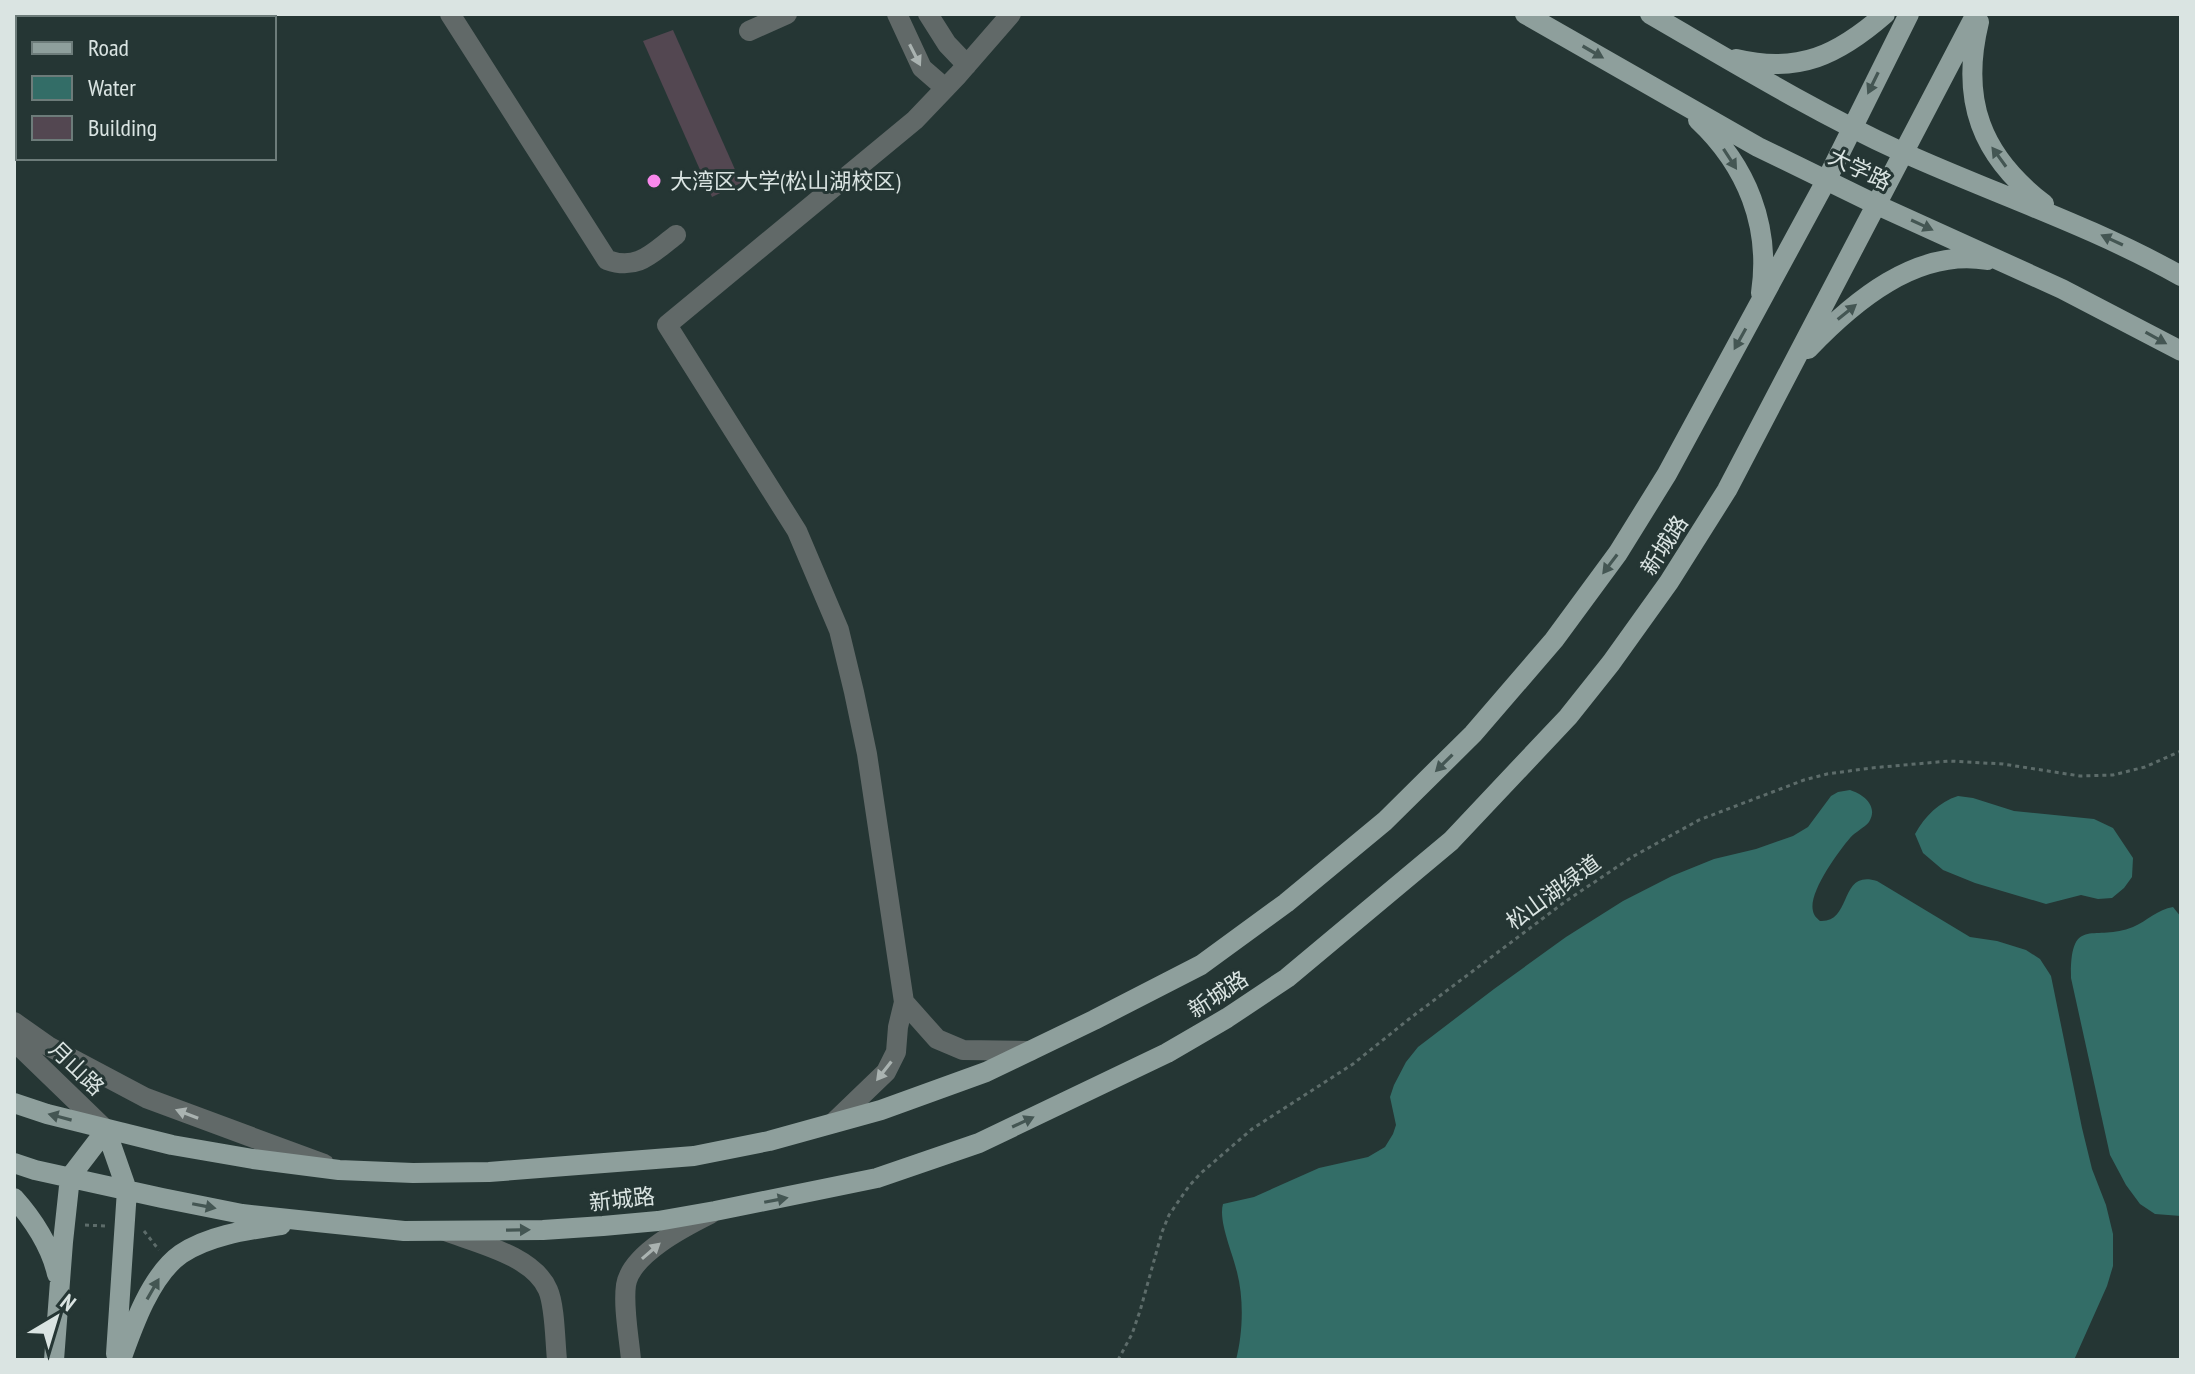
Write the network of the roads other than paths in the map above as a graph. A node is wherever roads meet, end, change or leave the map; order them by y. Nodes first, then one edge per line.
1 (450, 14) edge
2 (787, 14) edge
3 (897, 14) edge
4 (928, 14) edge
5 (1011, 14) edge
6 (1525, 14) edge
7 (1650, 14) edge
8 (1885, 14) edge
9 (1909, 14) edge
10 (1978, 14) edge
11 (749, 31) dead end
12 (1722, 56) junction
13 (967, 65) junction
14 (945, 88) junction
15 (1678, 101) junction
16 (1851, 128) junction
17 (1904, 152) junction
18 (1827, 179) junction
19 (1877, 205) junction
20 (2078, 226) junction
21 (676, 235) dead end
22 (2008, 265) junction
23 (2181, 276) edge
24 (1759, 305) junction
25 (2181, 351) edge
26 (1792, 367) junction
27 (904, 1002) junction
28 (14, 1022) edge
29 (14, 1041) edge
30 (1030, 1051) junction
31 (14, 1103) edge
32 (833, 1123) junction
33 (106, 1130) junction
34 (14, 1163) edge
35 (339, 1170) junction
36 (70, 1177) junction
37 (127, 1190) junction
38 (14, 1198) edge
39 (715, 1211) junction
40 (317, 1222) junction
41 (445, 1231) junction
42 (59, 1292) junction
43 (54, 1360) edge
44 (118, 1360) edge
45 (557, 1360) edge
46 (631, 1360) edge

1 - 21 street
2 - 11 street
3 -> 14 street
4 - 13 street
5 - 13 street
6 -> 15 main road, 大学路
7 - 12 main road, 大学路
8 - 12 main road
9 -> 16 main road, 新城路
10 - 17 main road, 新城路
20 -> 10 main road
12 - 16 main road, 大学路
13 - 14 street
14 - 27 street
15 - 18 main road, 大学路
15 -> 24 main road
16 - 17 main road, 大学路
16 - 18 main road, 新城路
17 - 19 main road, 新城路
17 - 20 main road, 大学路
18 - 19 main road, 大学路
18 - 24 main road, 新城路
19 -> 22 main road, 大学路
19 - 26 main road, 新城路
23 -> 20 main road, 大学路
22 -> 25 main road, 大学路
26 -> 22 main road
24 -> 30 main road, 新城路
39 -> 26 main road, 新城路
27 - 30 street
27 -> 32 street
35 -> 28 street
29 - 33 street, 月山路
30 - 32 main road, 新城路
33 -> 31 main road, 新城路
32 - 35 main road, 新城路
33 - 35 main road, 新城路
33 - 36 main road
33 - 37 main road
34 - 36 main road, 新城路
36 - 37 main road, 新城路
36 - 42 main road
37 -> 40 main road, 新城路
37 - 44 main road
38 - 42 main road
41 -> 39 main road, 新城路
46 -> 39 street
40 - 41 main road, 新城路
44 -> 40 main road
41 - 45 street
42 - 43 main road

